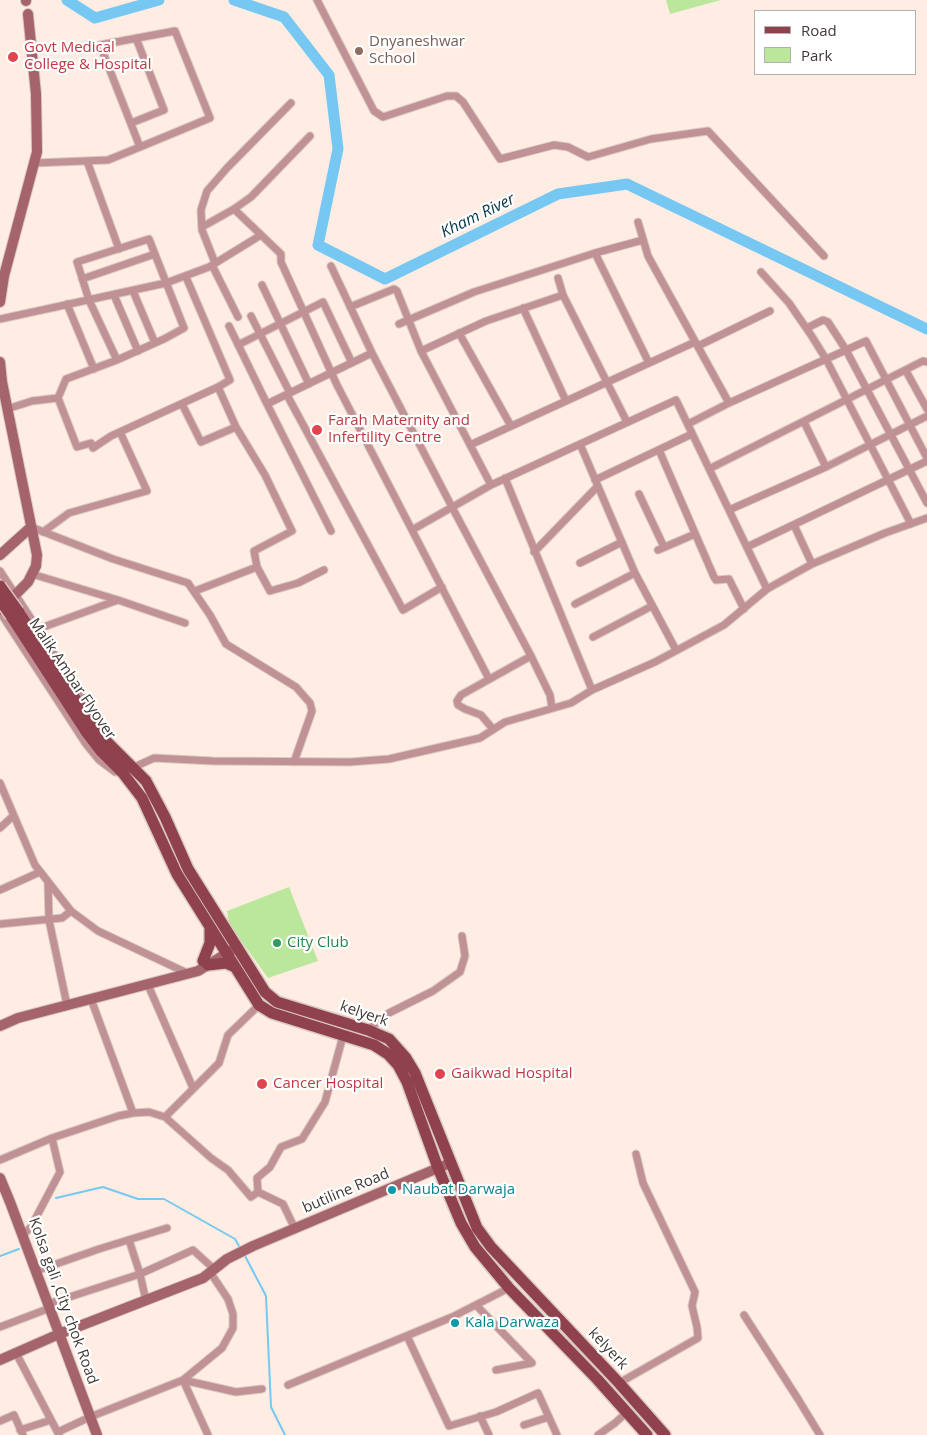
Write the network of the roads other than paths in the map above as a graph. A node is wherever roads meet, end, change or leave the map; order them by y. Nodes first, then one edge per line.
1 (317, 0) edge
2 (28, 14) dead end
3 (136, 38) junction
4 (291, 103) dead end
5 (131, 123) junction
6 (310, 136) dead end
7 (140, 147) junction
8 (87, 160) junction
9 (35, 163) junction
10 (234, 209) junction
11 (638, 222) dead end
12 (202, 227) junction
13 (262, 235) junction
14 (643, 240) junction
15 (118, 249) junction
16 (594, 253) junction
17 (155, 254) junction
18 (824, 256) dead end
19 (213, 264) junction
20 (331, 266) dead end
21 (761, 272) dead end
22 (186, 277) junction
23 (558, 278) dead end
24 (82, 279) junction
25 (166, 284) junction
26 (262, 285) dead end
27 (133, 291) junction
28 (114, 294) junction
29 (563, 295) junction
30 (89, 300) junction
31 (0, 302) edge
32 (67, 304) junction
33 (350, 307) junction
34 (523, 308) junction
35 (770, 311) dead end
36 (303, 312) junction
37 (250, 316) dead end
38 (238, 317) dead end
39 (0, 319) edge
40 (409, 320) junction
41 (280, 324) junction
42 (399, 324) dead end
43 (228, 326) dead end
44 (807, 328) junction
45 (459, 333) junction
46 (260, 334) junction
47 (155, 343) junction
48 (696, 344) junction
49 (238, 345) junction
50 (846, 350) junction
51 (138, 351) junction
52 (421, 351) junction
53 (372, 353) junction
54 (826, 359) junction
55 (117, 360) junction
56 (0, 362) edge
57 (927, 362) edge
58 (352, 363) junction
59 (649, 363) junction
60 (94, 369) junction
61 (906, 371) junction
62 (332, 373) junction
63 (886, 380) junction
64 (608, 382) junction
65 (309, 384) junction
66 (218, 386) junction
67 (868, 390) junction
68 (288, 394) junction
69 (58, 398) junction
70 (847, 400) junction
71 (566, 401) junction
72 (729, 403) junction
73 (182, 404) junction
74 (267, 404) junction
75 (7, 408) junction
76 (927, 409) edge
77 (927, 416) edge
78 (627, 422) junction
79 (804, 422) junction
80 (688, 424) junction
81 (908, 424) junction
82 (511, 426) junction
83 (236, 427) junction
84 (120, 432) junction
85 (692, 434) junction
86 (890, 434) junction
87 (580, 444) junction
88 (470, 445) junction
89 (870, 445) junction
90 (659, 450) junction
91 (927, 460) edge
92 (826, 467) junction
93 (709, 469) junction
94 (909, 469) junction
95 (505, 478) junction
96 (888, 480) junction
97 (596, 484) junction
98 (491, 485) junction
99 (639, 494) dead end
100 (927, 503) edge
101 (452, 508) junction
102 (729, 510) junction
103 (927, 518) edge
104 (912, 524) junction
105 (794, 525) junction
106 (31, 527) junction
107 (412, 530) junction
108 (330, 531) dead end
109 (44, 532) junction
110 (695, 534) junction
111 (622, 542) junction
112 (746, 547) junction
113 (534, 552) junction
114 (0, 555) edge
115 (580, 563) dead end
116 (812, 564) junction
117 (257, 568) junction
118 (324, 570) dead end
119 (0, 571) edge
120 (635, 573) junction
121 (32, 574) junction
122 (0, 586) edge
123 (442, 587) junction
124 (767, 589) junction
125 (195, 591) junction
126 (16, 595) junction
127 (0, 600) edge
128 (118, 600) junction
129 (575, 604) dead end
130 (652, 606) junction
131 (744, 609) junction
132 (0, 611) edge
133 (185, 623) dead end
134 (38, 629) junction
135 (593, 636) dead end
136 (676, 650) junction
137 (531, 656) junction
138 (489, 679) junction
139 (592, 690) junction
140 (552, 708) junction
141 (493, 729) junction
142 (106, 741) junction
143 (294, 762) junction
144 (128, 770) junction
145 (0, 783) edge
146 (13, 816) junction
147 (0, 828) edge
148 (177, 860) junction
149 (40, 872) junction
150 (48, 882) junction
151 (0, 890) edge
152 (71, 911) junction
153 (49, 920) junction
154 (0, 924) edge
155 (209, 925) junction
156 (462, 936) dead end
157 (230, 947) junction
158 (206, 963) junction
159 (235, 967) junction
160 (189, 974) junction
161 (148, 985) junction
162 (92, 999) junction
163 (67, 1005) junction
164 (259, 1005) junction
165 (0, 1026) edge
166 (368, 1030) junction
167 (343, 1036) junction
168 (193, 1088) junction
169 (133, 1113) junction
170 (165, 1117) junction
171 (52, 1138) junction
172 (636, 1154) dead end
173 (0, 1160) edge
174 (450, 1163) junction
175 (438, 1168) junction
176 (0, 1178) edge
177 (258, 1192) junction
178 (167, 1228) dead end
179 (295, 1229) junction
180 (23, 1235) junction
181 (129, 1240) junction
182 (36, 1271) junction
183 (212, 1271) junction
184 (140, 1274) junction
185 (509, 1288) junction
186 (146, 1301) junction
187 (476, 1305) junction
188 (49, 1306) junction
189 (744, 1316) dead end
190 (0, 1327) edge
191 (60, 1334) junction
192 (407, 1336) junction
193 (16, 1353) junction
194 (0, 1360) edge
195 (496, 1370) dead end
196 (183, 1380) junction
197 (619, 1383) junction
198 (288, 1385) dead end
199 (262, 1389) dead end
200 (626, 1412) junction
201 (480, 1416) junction
202 (90, 1417) junction
203 (549, 1417) junction
204 (51, 1420) junction
205 (0, 1421) edge
206 (524, 1424) dead end
207 (21, 1432) edge
208 (58, 1434) edge
209 (603, 1434) edge
210 (97, 1435) edge
211 (208, 1435) edge
212 (489, 1435) edge
213 (557, 1435) edge
214 (647, 1435) edge
215 (663, 1435) edge
216 (820, 1435) edge

1 - 18 street
2 - 9 street
3 - 5 street
3 - 5 street
3 - 7 street
4 - 12 street
5 - 7 street
6 - 10 street
7 - 8 street
8 - 9 street
8 - 15 street
9 - 31 street
10 - 12 street
10 - 13 street
11 - 14 street
12 - 19 street
13 - 19 street
13 - 36 street
14 - 16 street
14 - 48 street
15 - 17 street
15 - 24 street
16 - 40 street
16 - 59 street
17 - 24 street
17 - 25 street
19 - 22 street
19 - 38 street
20 - 33 street
21 - 44 street
22 - 25 street
22 - 66 street
23 - 29 street
24 - 30 street
25 - 27 street
25 - 47 street
26 - 41 street
27 - 28 street
27 - 47 street
28 - 30 street
28 - 51 street
29 - 34 street
29 - 64 street
30 - 32 street
30 - 55 street
32 - 39 street
32 - 60 street
33 - 40 street
33 - 53 street
34 - 45 street
34 - 71 street
35 - 48 street
36 - 41 street
36 - 58 street
36 - 62 street
37 - 46 street
40 - 42 street
40 - 52 street
41 - 46 street
41 - 65 street
43 - 49 street
44 - 50 street
44 - 54 street
45 - 52 street
45 - 82 street
46 - 49 street
46 - 68 street
47 - 51 street
48 - 59 street
48 - 72 street
49 - 74 street
50 - 54 street
50 - 63 street
50 - 67 street
51 - 55 street
52 - 88 street
53 - 58 street
53 - 101 street
54 - 70 street
54 - 72 street
55 - 60 street
56 - 75 street
57 - 61 street
58 - 62 street
59 - 64 street
60 - 69 street
61 - 63 street
61 - 76 street
62 - 65 street
62 - 107 street
63 - 67 street
63 - 81 street
64 - 71 street
64 - 78 street
65 - 68 street
66 - 73 street
66 - 83 street
67 - 70 street
67 - 86 street
68 - 74 street
68 - 123 street
69 - 75 street
69 - 84 street
70 - 79 street
70 - 89 street
71 - 82 street
72 - 80 street
73 - 83 street
73 - 84 street
74 - 108 street
75 - 106 street
77 - 81 street
78 - 80 street
78 - 87 street
79 - 92 street
79 - 93 street
80 - 85 street
81 - 86 street
81 - 91 street
82 - 88 street
83 - 117 street
84 - 109 street
85 - 90 street
85 - 93 street
86 - 89 street
86 - 94 street
87 - 95 street
87 - 97 street
88 - 98 street
89 - 92 street
89 - 96 street
90 - 97 street
90 - 110 street
91 - 94 street
92 - 102 street
93 - 102 street
94 - 96 street
94 - 100 street
95 - 98 street
95 - 113 street
96 - 104 street
96 - 105 street
97 - 111 street
97 - 113 street
98 - 101 street
99 - 110 street
101 - 107 street
101 - 137 street
102 - 112 street
103 - 104 street
104 - 116 street
105 - 112 street
105 - 116 street
106 - 109 street
106 - 114 street
106 - 121 street
107 - 123 street
109 - 125 street
110 - 131 street
111 - 115 street
111 - 120 street
112 - 124 street
113 - 139 street
116 - 124 street
117 - 118 street
117 - 125 street
119 - 126 street
120 - 129 street
120 - 130 street
121 - 126 street
121 - 128 street
122 - 142 main road, Malik Ambar Flyover, bridge
123 - 138 street
124 - 131 street
125 - 143 street
126 - 132 street
126 - 134 street
127 - 144 main road, Malik Ambar Flyover, bridge
128 - 133 street
128 - 134 street
130 - 135 street
130 - 136 street
131 - 136 street
132 - 144 street
134 - 142 street
136 - 139 street
137 - 138 street
137 - 140 street
138 - 141 street
139 - 140 street
140 - 141 street
141 - 143 street
142 - 144 main road, kelyerk
143 - 144 street
144 - 148 main road, kelyerk
145 - 146 street
146 - 147 street
146 - 149 street
148 - 155 main road
148 - 157 main road, kelyerk
149 - 150 street
149 - 151 street
150 - 152 street
150 - 153 street
152 - 153 street
152 - 160 street
153 - 154 street
153 - 163 street
155 - 157 main road
155 - 158 main road
156 - 166 street
157 - 158 street
157 - 159 main road
157 - 166 main road, kelyerk
158 - 159 main road
158 - 160 street
159 - 164 main road
160 - 161 street
161 - 162 street
161 - 168 street
162 - 163 street
162 - 169 street
163 - 165 street
164 - 167 main road
164 - 168 street
166 - 174 main road, kelyerk
167 - 175 main road
167 - 177 street
168 - 170 street
169 - 170 street
169 - 171 street
170 - 177 street
171 - 173 street
171 - 180 street
172 - 197 street
174 - 175 street, butiline Road
174 - 197 main road, kelyerk
175 - 179 street, butiline Road
175 - 185 main road
176 - 180 street, Kolsa gali ,City chok Road
177 - 179 street
178 - 181 street
179 - 183 street, butiline Road
180 - 182 street, Kolsa gali ,City chok Road
181 - 182 street
181 - 184 street
182 - 188 street, Kolsa gali ,City chok Road
183 - 184 street
183 - 186 street, butiline Road
183 - 196 street
184 - 186 street
184 - 188 street
185 - 187 street
185 - 200 main road
186 - 191 street, butiline Road
187 - 192 street
187 - 195 street
188 - 190 street
188 - 191 street, Kolsa gali ,City chok Road
189 - 216 street
191 - 193 street, butiline Road
191 - 202 street, Kolsa gali ,City chok Road
192 - 198 street
192 - 201 street
193 - 194 street, butiline Road
193 - 204 street
196 - 199 street
196 - 202 street
196 - 211 street
197 - 215 main road, kelyerk
200 - 209 street
200 - 214 main road
201 - 203 street
201 - 212 street
202 - 208 street
202 - 210 street, Kolsa gali ,City chok Road
203 - 206 street
203 - 213 street
204 - 207 street
204 - 208 street
205 - 207 street

